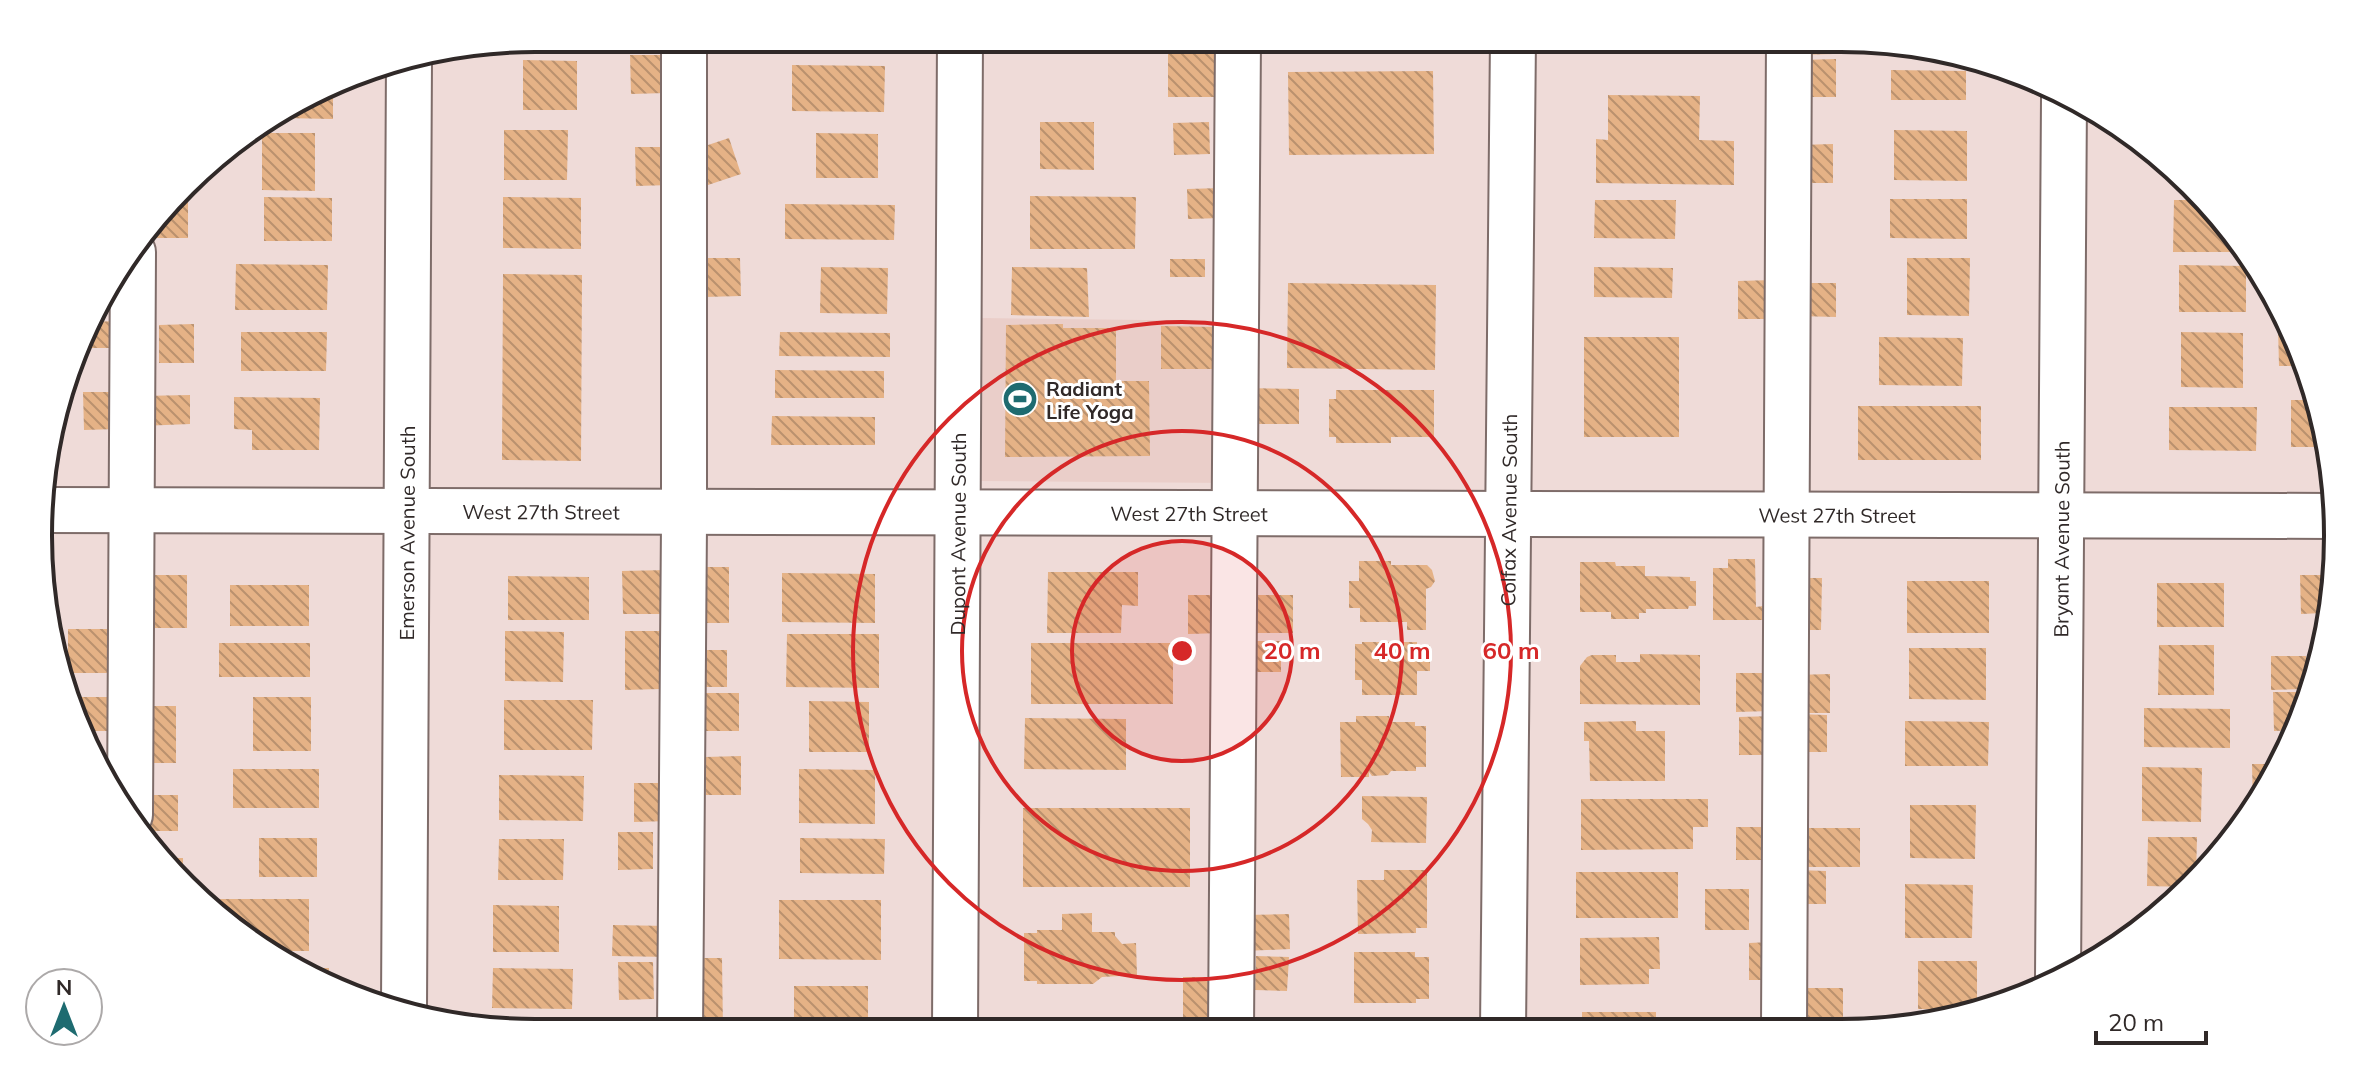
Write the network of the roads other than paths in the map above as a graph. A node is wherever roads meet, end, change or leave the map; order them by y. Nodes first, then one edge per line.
1 (684, 52) edge
2 (960, 52) edge
3 (1238, 52) edge
4 (1513, 52) edge
5 (1789, 52) edge
6 (409, 68) edge
7 (2064, 107) edge
8 (133, 267) edge
9 (53, 510) edge
10 (131, 510) junction
11 (406, 511) junction
12 (684, 511) junction
13 (959, 512) junction
14 (1234, 512) junction
15 (1508, 513) junction
16 (1787, 514) junction
17 (2061, 515) junction
18 (2323, 516) edge
19 (130, 799) edge
20 (2058, 967) edge
21 (404, 1001) edge
22 (680, 1019) edge
23 (955, 1019) edge
24 (1231, 1019) edge
25 (1503, 1019) edge
26 (1784, 1019) edge

1 - 12 street
2 - 13 street, Dupont Avenue South
3 - 14 street
4 - 15 street, Colfax Avenue South
5 - 16 street
6 - 11 street, Emerson Avenue South
7 - 17 street, Bryant Avenue South
8 - 10 street
9 - 10 street, West 27th Street
10 - 11 street, West 27th Street
10 - 19 street
11 - 12 street, West 27th Street
11 - 21 street, Emerson Avenue South
12 - 13 street, West 27th Street
12 - 22 street
13 - 14 street, West 27th Street
13 - 23 street, Dupont Avenue South
14 - 15 street, West 27th Street
14 - 24 street
15 - 16 street, West 27th Street
15 - 25 street, Colfax Avenue South
16 - 17 street, West 27th Street
16 - 26 street
17 - 18 street, West 27th Street
17 - 20 street, Bryant Avenue South

